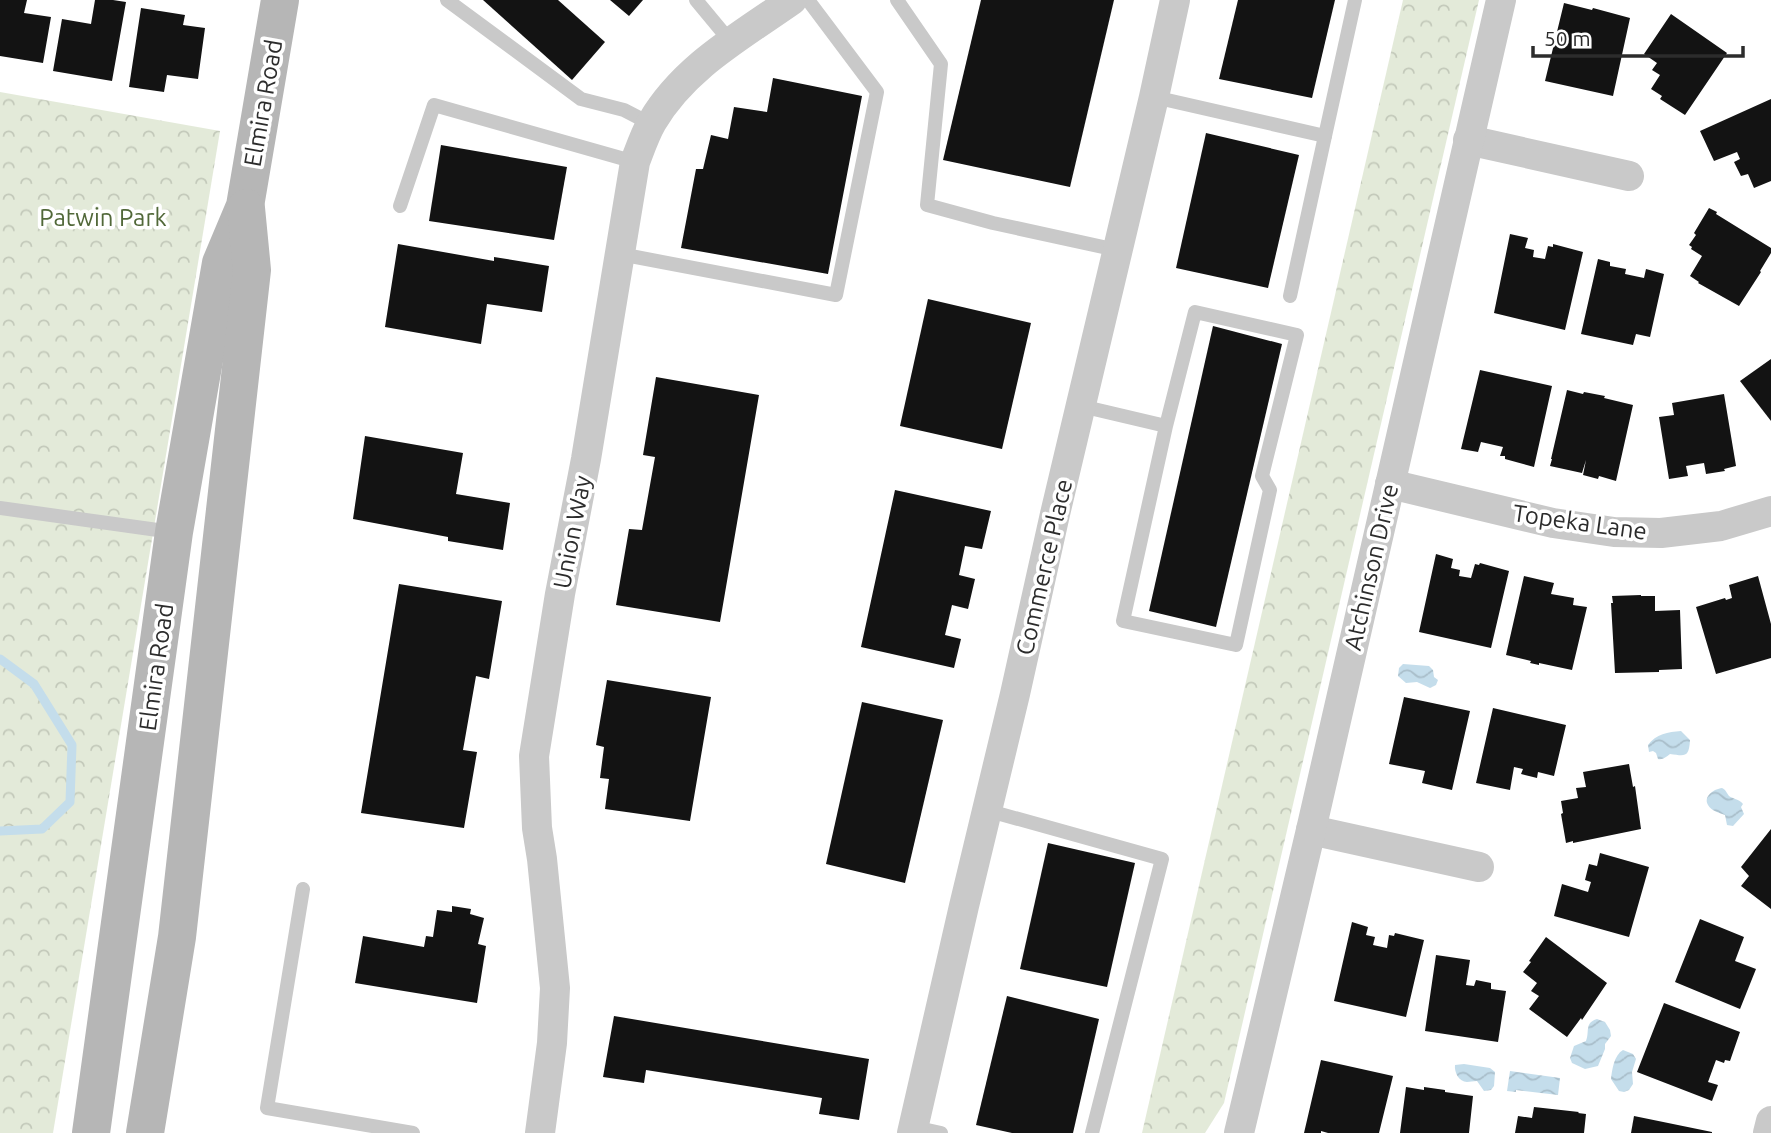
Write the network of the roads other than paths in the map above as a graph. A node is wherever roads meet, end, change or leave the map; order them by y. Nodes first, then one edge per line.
1 (280, 0) edge
2 (447, 0) edge
3 (696, 0) edge
4 (808, 0) edge
5 (897, 0) edge
6 (1175, 0) edge
7 (1355, 0) edge
8 (1501, 0) edge
9 (774, 5) edge
10 (730, 41) junction
11 (1154, 97) junction
12 (650, 124) junction
13 (1325, 136) junction
14 (1468, 140) junction
15 (635, 162) junction
16 (1629, 176) dead end
17 (245, 206) junction
18 (400, 206) dead end
19 (1117, 250) junction
20 (621, 254) junction
21 (1290, 296) dead end
22 (1081, 406) junction
23 (1166, 426) junction
24 (1390, 484) junction
25 (0, 508) edge
26 (1771, 511) edge
27 (174, 532) junction
28 (986, 810) junction
29 (1311, 830) junction
30 (1479, 867) dead end
31 (303, 889) dead end
32 (1771, 1121) edge
33 (922, 1131) edge
34 (91, 1133) edge
35 (145, 1133) edge
36 (413, 1133) edge
37 (540, 1133) edge
38 (1092, 1133) edge
39 (1239, 1133) edge
40 (1768, 1133) edge

1 - 17 main road, Elmira Road
2 - 12 lane
3 - 10 lane
4 - 20 lane
5 - 19 lane
6 - 11 street, Commerce Place
7 - 13 lane
8 - 14 street, Atchinson Drive
9 - 10 street, Union Way
10 - 12 street, Union Way
11 - 13 lane
11 - 19 street, Commerce Place
12 - 15 street, Union Way
13 - 21 lane
14 - 16 street
14 - 24 street, Atchinson Drive
15 - 18 lane
15 - 20 street, Union Way
17 - 27 main road, Elmira Road
17 - 35 main road, Elmira Road
19 - 22 street, Commerce Place
20 - 37 street, Union Way
22 - 23 lane
22 - 28 street, Commerce Place
23 - 23 lane
24 - 26 street, Topeka Lane
24 - 29 street, Atchinson Drive
25 - 27 lane
27 - 34 main road, Elmira Road
28 - 33 street, Commerce Place
28 - 38 lane
29 - 30 street
29 - 39 street, Atchinson Drive
31 - 36 lane
32 - 40 street

